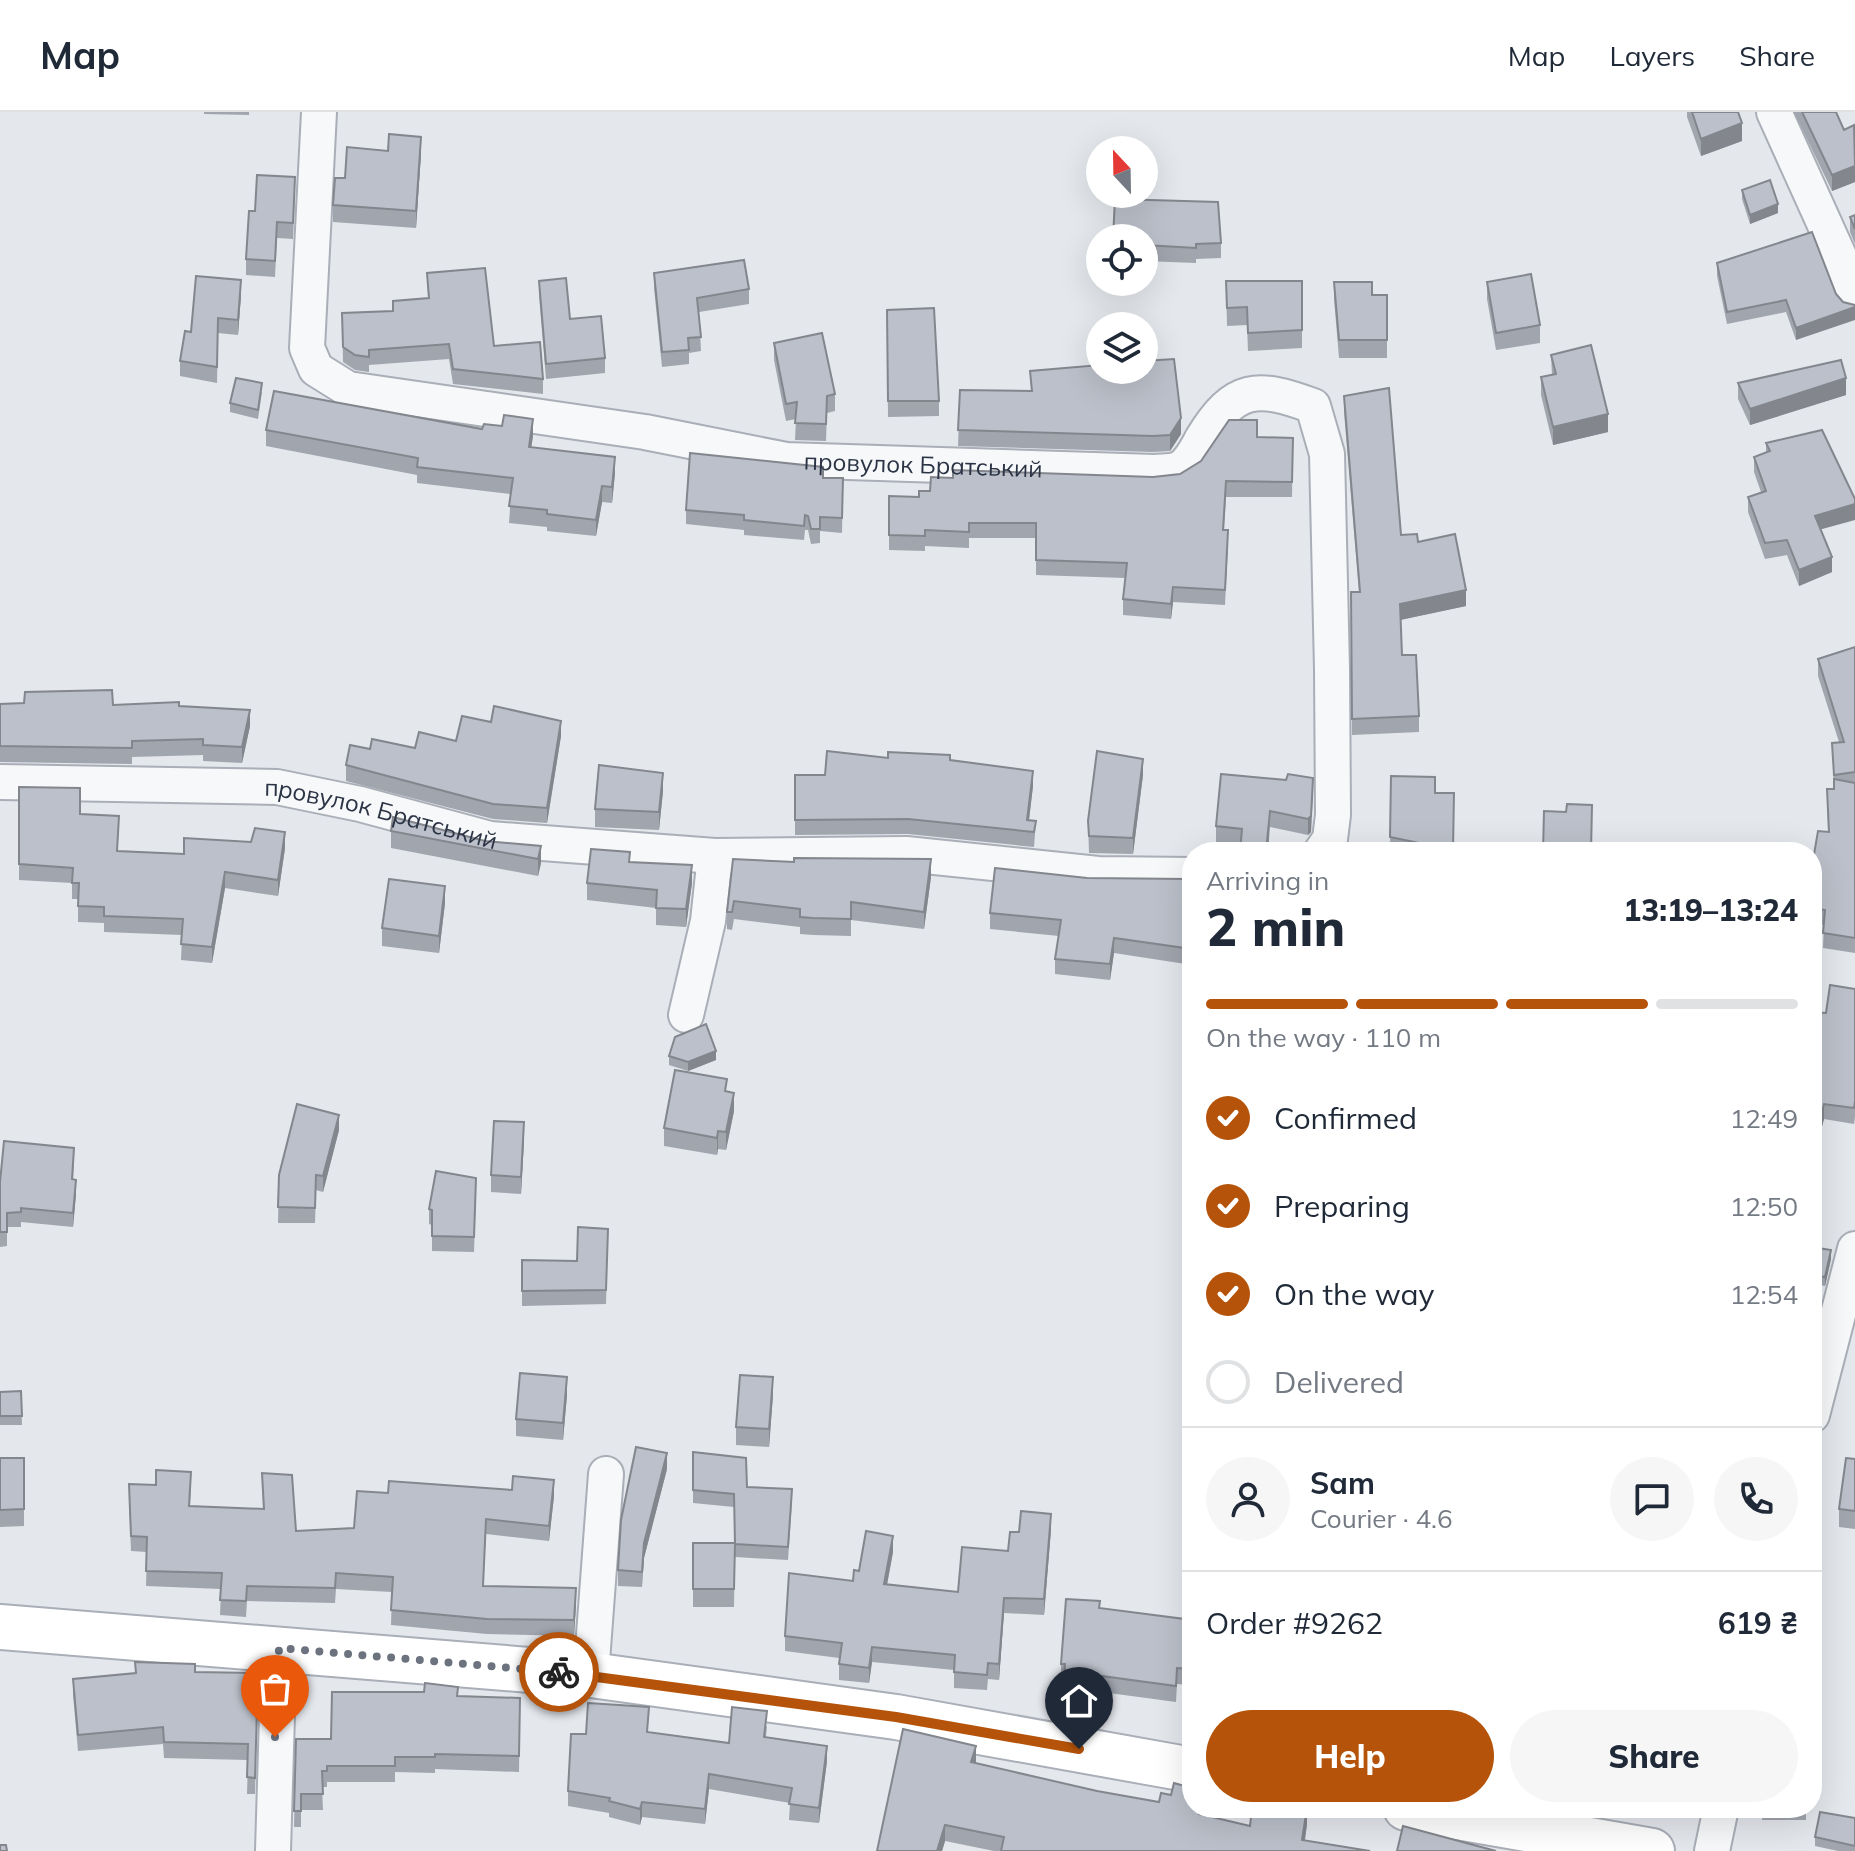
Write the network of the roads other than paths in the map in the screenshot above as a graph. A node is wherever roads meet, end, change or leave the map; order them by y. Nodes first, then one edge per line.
1 (319, 112) edge
2 (1774, 112) edge
3 (1855, 299) edge
4 (0, 782) edge
5 (1328, 842) edge
6 (715, 856) junction
7 (1182, 875) edge
8 (686, 1015) dead end
9 (1855, 1249) edge
10 (1822, 1376) edge
11 (606, 1474) dead end
12 (0, 1627) edge
13 (279, 1648) junction
14 (591, 1675) junction
15 (1182, 1768) edge
16 (1463, 1818) edge
17 (1719, 1818) edge
18 (273, 1851) edge
19 (1652, 1851) edge
20 (1712, 1851) edge

1 - 5 street, провулок Братський
2 - 3 street
4 - 6 street, провулок Братський
6 - 7 street, провулок Братський
6 - 8 street
9 - 10 street
11 - 14 street
12 - 13 street
13 - 14 street
13 - 18 street
14 - 15 street
16 - 19 street
17 - 20 street

